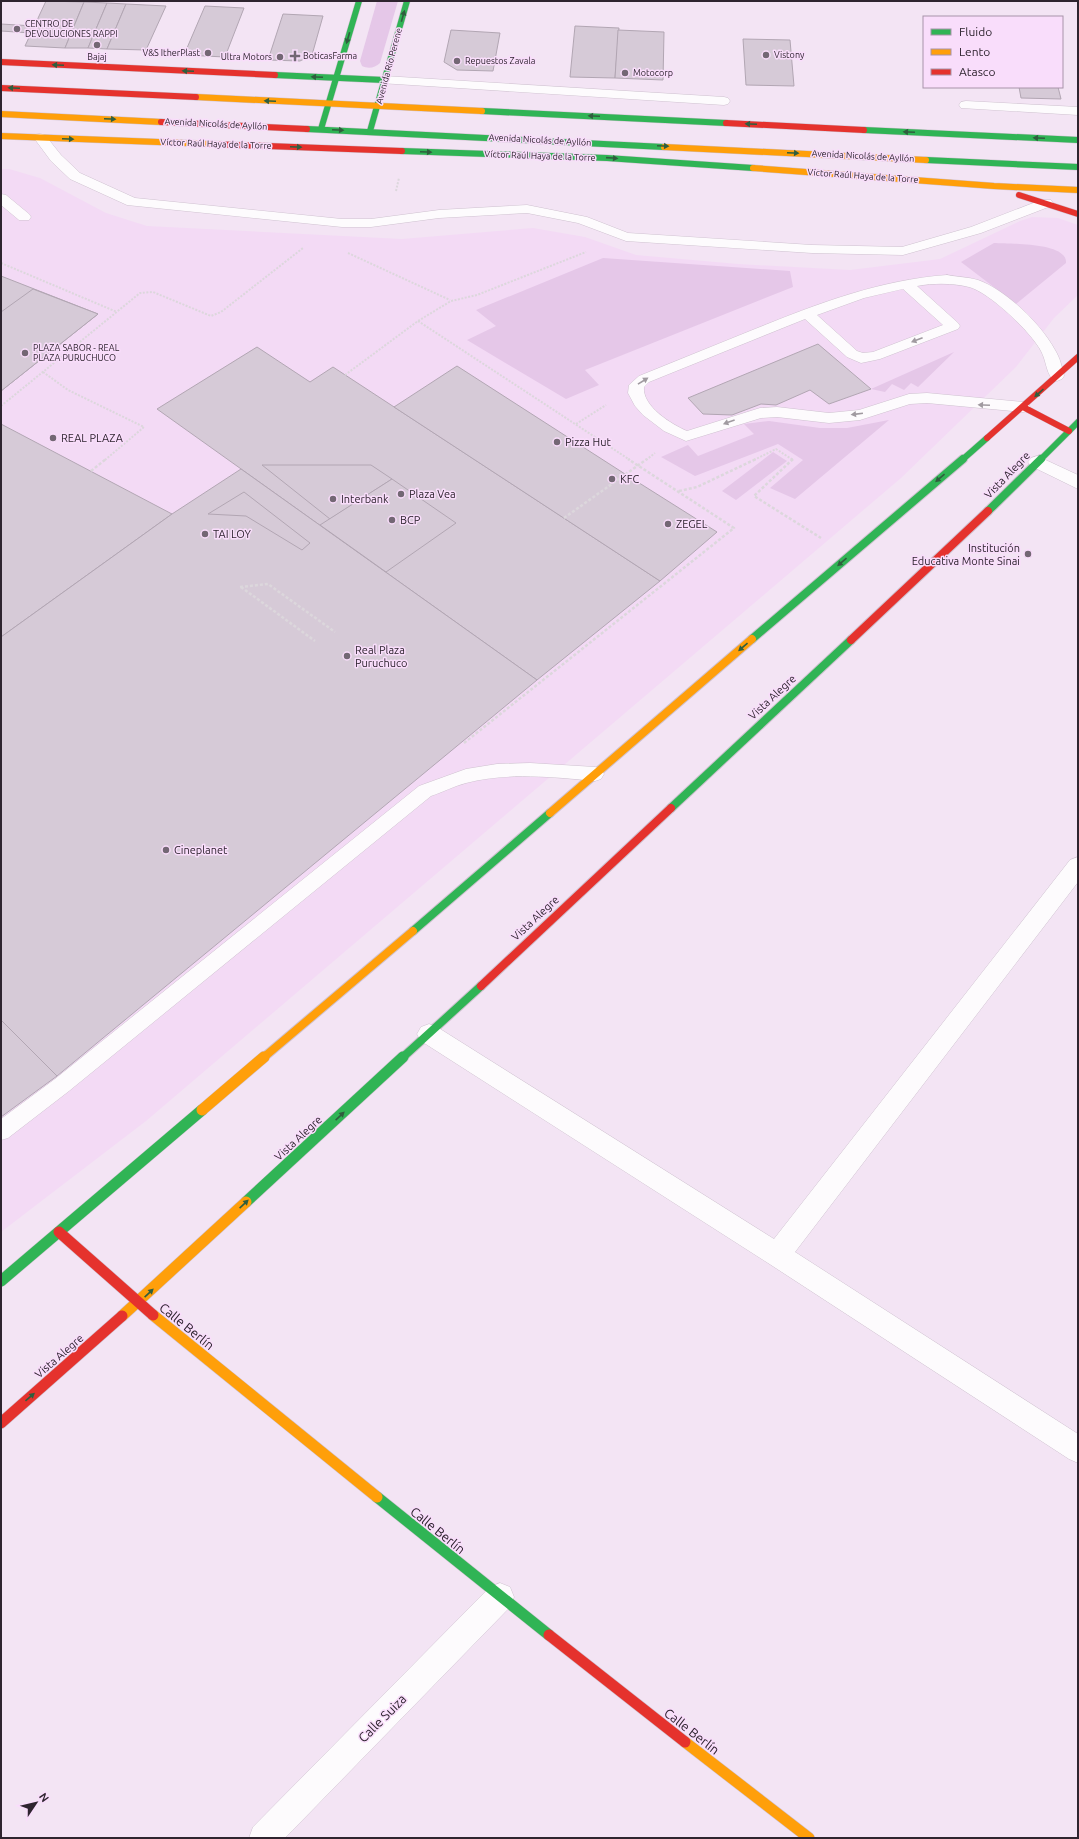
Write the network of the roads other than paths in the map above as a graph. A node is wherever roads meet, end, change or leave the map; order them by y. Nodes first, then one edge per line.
1 (359, 1) edge
2 (407, 1) edge
3 (1, 62) edge
4 (336, 78) junction
5 (384, 80) junction
6 (1, 88) edge
7 (724, 101) dead end
8 (329, 103) junction
9 (966, 105) dead end
10 (379, 106) junction
11 (1078, 111) edge
12 (1, 114) edge
13 (32, 115) junction
14 (1, 120) edge
15 (321, 129) junction
16 (370, 131) junction
17 (1, 136) edge
18 (40, 138) junction
19 (1078, 140) edge
20 (1078, 167) edge
21 (994, 186) junction
22 (1078, 190) edge
23 (1, 198) edge
24 (1046, 203) junction
25 (1078, 214) edge
26 (24, 217) dead end
27 (906, 284) junction
28 (806, 313) junction
29 (1078, 357) edge
30 (1057, 376) junction
31 (1023, 407) junction
32 (1078, 422) edge
33 (1069, 431) junction
34 (1037, 462) junction
35 (1078, 483) edge
36 (595, 774) junction
37 (1078, 866) edge
38 (429, 1034) junction
39 (1, 1130) edge
40 (59, 1232) junction
41 (777, 1255) junction
42 (1, 1281) edge
43 (138, 1302) junction
44 (1, 1423) edge
45 (1078, 1450) edge
46 (500, 1598) junction
47 (264, 1838) edge
48 (809, 1838) edge

1 -> 4 street
5 -> 2 street, Avenida Río Perene
4 -> 3 street
4 - 5 street
4 - 8 street
5 - 7 lane
5 - 10 street, Avenida Río Perene
8 -> 6 street
8 - 10 street
8 - 15 street
9 - 11 street
10 - 16 street, Avenida Río Perene
19 -> 10 street
12 - 13 street, Avenida Nicolás de Ayllón
13 - 14 street
13 -> 15 street, Avenida Nicolás de Ayllón
15 -> 16 street, Avenida Nicolás de Ayllón
16 -> 20 street, Avenida Nicolás de Ayllón
17 - 18 street, Víctor Raúl Haya de la Torre
18 -> 21 street, Víctor Raúl Haya de la Torre
18 - 24 lane
21 - 22 street, Víctor Raúl Haya de la Torre
21 - 24 street
23 - 26 lane
24 - 25 street
27 - 28 lane
27 -> 28 lane
27 - 30 lane
31 -> 28 lane
29 - 30 street
30 -> 31 street
31 - 33 street
31 -> 36 street
32 - 33 street, Vista Alegre
33 - 34 street, Vista Alegre
34 - 35 street
34 - 38 street, Vista Alegre
36 - 39 lane
36 - 40 street
37 - 41 street
38 - 41 street
43 -> 38 street, Vista Alegre
40 - 42 street
40 - 43 street, Calle Berlín
41 - 45 street
44 -> 43 street, Vista Alegre
43 - 46 street, Calle Berlín
46 - 47 street, Calle Suiza
46 - 48 street, Calle Berlín

